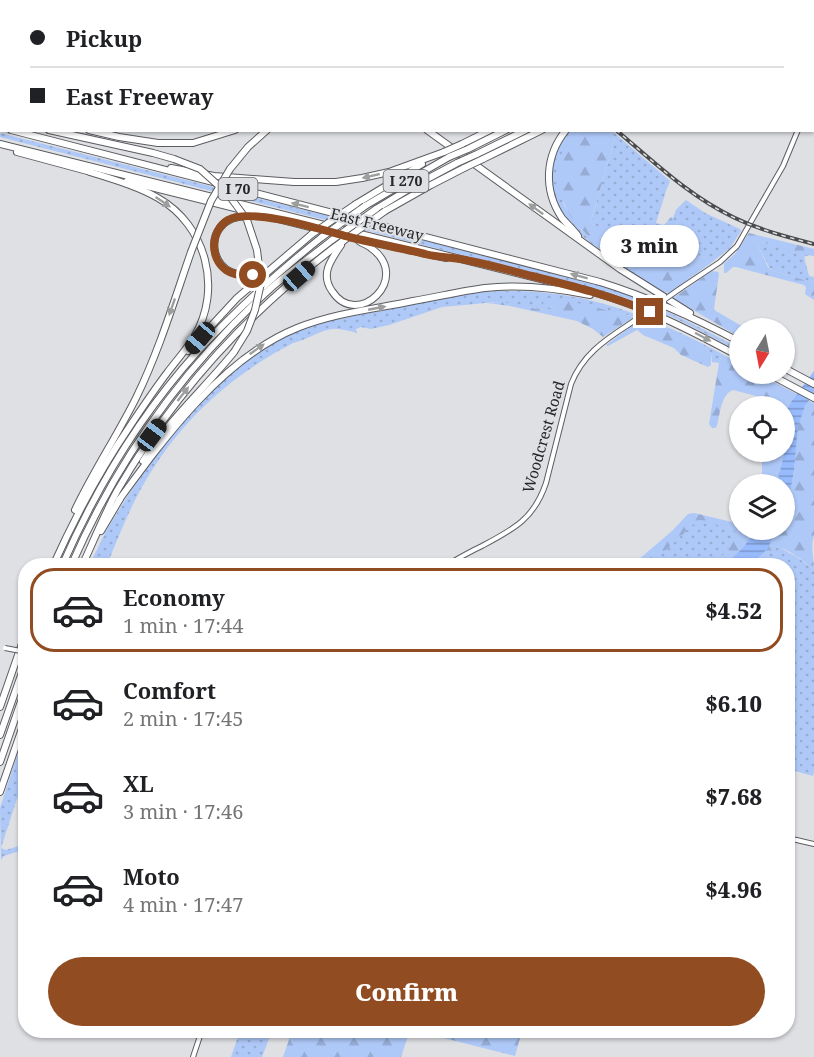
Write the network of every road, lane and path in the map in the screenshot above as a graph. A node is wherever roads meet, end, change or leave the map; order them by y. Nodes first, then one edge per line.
1 (19, 132) edge
2 (58, 132) edge
3 (77, 132) edge
4 (98, 132) edge
5 (229, 132) edge
6 (265, 132) edge
7 (430, 132) edge
8 (487, 132) edge
9 (501, 132) edge
10 (522, 132) edge
11 (538, 132) edge
12 (565, 132) edge
13 (797, 132) edge
14 (112, 144) junction
15 (0, 145) edge
16 (465, 146) junction
17 (447, 155) junction
18 (121, 158) junction
19 (90, 172) junction
20 (282, 220) junction
21 (351, 237) junction
22 (343, 241) junction
23 (584, 243) junction
24 (468, 260) junction
25 (279, 261) junction
26 (667, 320) junction
27 (711, 326) junction
28 (729, 336) edge
29 (729, 351) edge
30 (795, 374) edge
31 (788, 384) edge
32 (814, 384) edge
33 (158, 386) junction
34 (814, 398) edge
35 (119, 500) junction
36 (88, 552) junction
37 (55, 558) edge
38 (55, 558) edge
39 (66, 558) edge
40 (75, 558) edge
41 (85, 558) edge
42 (460, 558) edge
43 (3, 648) edge
44 (18, 651) edge
45 (18, 655) edge
46 (18, 683) edge
47 (0, 707) edge
48 (18, 710) edge
49 (0, 735) edge
50 (18, 740) edge
51 (0, 762) edge
52 (0, 792) edge
53 (795, 840) edge
54 (814, 844) edge
55 (199, 1038) edge
56 (193, 1057) edge

1 - 18 highway, East Freeway / I 70
2 - 14 highway
3 - 14 highway
4 - 5 highway
6 -> 37 highway, bridge
23 -> 7 highway
8 - 16 highway
9 - 16 highway
10 - 40 highway, I 270, bridge
11 - 22 highway, bridge
12 - 23 highway
13 - 42 street, Woodcrest Road, bridge
14 - 35 highway, bridge
15 - 19 highway
15 - 24 highway, East Freeway / I 70
16 - 17 highway, bridge
17 -> 18 highway
17 - 25 highway, bridge
17 - 39 highway, I 270, bridge
27 -> 18 highway, East Freeway / I 70
19 - 20 highway
19 -> 33 highway
20 - 21 highway
20 - 25 highway
21 - 22 highway
21 - 24 highway
36 -> 22 highway
23 - 27 highway
24 - 26 highway, East Freeway / I 70
25 - 33 highway
26 -> 29 highway, East Freeway / I 70
35 -> 26 highway
27 - 28 highway, East Freeway / I 70
30 - 32 highway
31 - 34 highway
33 - 38 highway
35 - 36 highway
36 - 41 highway
43 - 44 street, bridge
45 - 47 highway
46 - 49 highway
48 - 51 highway
50 - 52 highway
53 - 54 street
55 - 56 street

